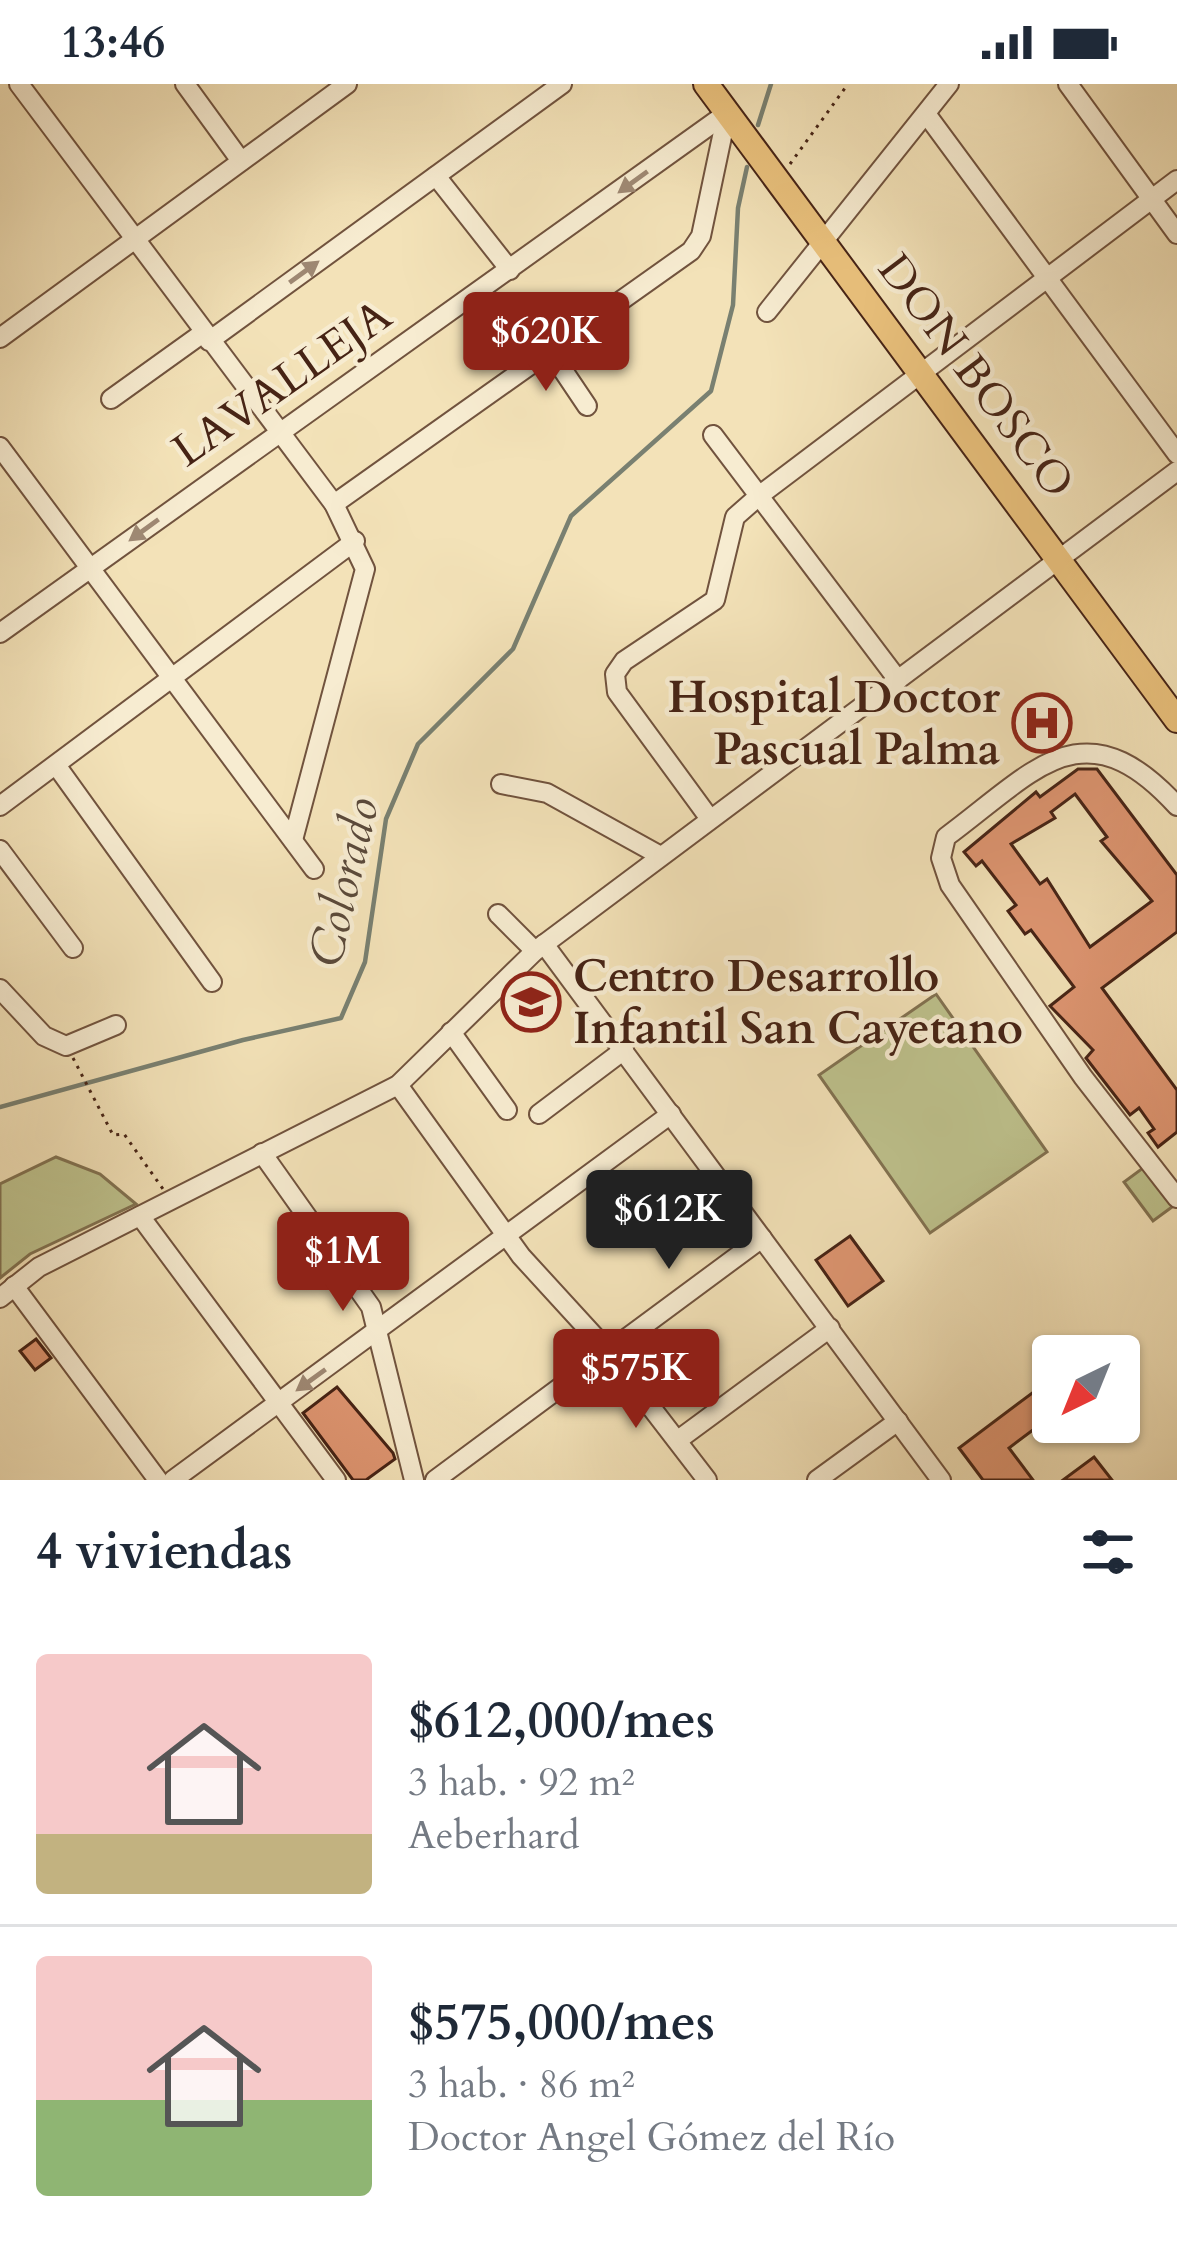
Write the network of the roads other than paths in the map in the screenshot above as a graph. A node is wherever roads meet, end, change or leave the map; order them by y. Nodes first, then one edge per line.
1 (19, 84) edge
2 (185, 84) edge
3 (562, 84) edge
4 (949, 84) edge
5 (1068, 84) edge
6 (339, 86) edge
7 (712, 86) edge
8 (728, 113) junction
9 (927, 115) junction
10 (241, 161) junction
11 (436, 176) junction
12 (1177, 181) edge
13 (1151, 201) junction
14 (1177, 234) edge
15 (135, 239) junction
16 (826, 244) junction
17 (510, 270) junction
18 (1049, 279) junction
19 (767, 312) dead end
20 (206, 337) junction
21 (0, 338) edge
22 (550, 351) junction
23 (922, 373) junction
24 (110, 399) dead end
25 (586, 406) dead end
26 (279, 432) junction
27 (713, 435) dead end
28 (0, 447) edge
29 (1177, 454) edge
30 (1177, 471) edge
31 (760, 495) junction
32 (334, 504) junction
33 (355, 542) junction
34 (1060, 558) junction
35 (89, 569) junction
36 (0, 633) edge
37 (174, 678) junction
38 (898, 680) junction
39 (1177, 720) edge
40 (56, 765) junction
41 (501, 784) dead end
42 (0, 806) edge
43 (1177, 806) edge
44 (710, 819) junction
45 (293, 840) junction
46 (0, 850) edge
47 (659, 856) junction
48 (314, 868) dead end
49 (498, 914) dead end
50 (540, 947) junction
51 (73, 949) dead end
52 (212, 982) dead end
53 (0, 988) edge
54 (116, 1025) dead end
55 (451, 1033) junction
56 (624, 1050) junction
57 (398, 1084) junction
58 (507, 1110) dead end
59 (539, 1114) dead end
60 (671, 1114) junction
61 (262, 1153) junction
62 (1177, 1198) edge
63 (140, 1216) junction
64 (506, 1234) junction
65 (762, 1238) junction
66 (7, 1292) edge
67 (830, 1328) junction
68 (380, 1331) junction
69 (607, 1350) junction
70 (279, 1404) junction
71 (898, 1421) junction
72 (678, 1440) junction
73 (158, 1480) edge
74 (173, 1480) edge
75 (336, 1480) edge
76 (414, 1480) edge
77 (435, 1480) edge
78 (707, 1480) edge
79 (817, 1480) edge
80 (941, 1480) edge

1 - 15 street
2 - 10 street
3 - 11 street
4 - 9 street
5 - 13 street
6 - 10 street
7 - 8 main road, DON BOSCO
8 - 16 main road, DON BOSCO
8 -> 17 street, LAVALLEJA
8 - 22 street
9 - 16 street
9 - 18 street
10 - 15 street
11 - 17 street
20 -> 11 street
12 - 13 street
13 - 14 street
13 - 18 street
15 - 20 street
15 - 21 street
16 - 19 street
16 - 23 main road, DON BOSCO
17 - 26 street, LAVALLEJA
18 - 23 street
18 - 29 street
20 - 24 street
20 - 26 street
22 - 25 street
22 - 32 street
23 - 31 street
23 - 34 main road, DON BOSCO
26 - 32 street
26 -> 35 street, LAVALLEJA
27 - 31 street
28 - 35 street
30 - 34 street
31 - 38 street
31 - 44 street
32 - 33 street
33 - 37 street
33 - 45 street
34 - 38 street
34 - 39 main road, DON BOSCO
35 - 36 street, LAVALLEJA
35 - 37 street
37 - 40 street
37 - 45 street
38 - 44 street
40 - 42 street
40 - 52 street
41 - 47 street
43 - 62 street
44 - 47 street
45 - 48 street
46 - 51 street
47 - 50 street
49 - 50 street
50 - 55 street
50 - 56 street
53 - 54 street
55 - 57 street
55 - 58 street
56 - 59 street
56 - 60 street
57 - 61 street
57 - 64 street
60 - 64 street
60 - 65 street
61 - 63 street
61 - 68 street
63 - 66 street
63 - 70 street
64 - 68 street
64 - 69 street
65 - 67 street
65 - 69 street
66 - 73 street
67 - 71 street
67 - 72 street
68 -> 70 street
68 - 76 street
69 - 72 street
69 - 77 street
70 - 74 street
70 - 75 street
71 - 79 street
71 - 80 street
72 - 78 street

